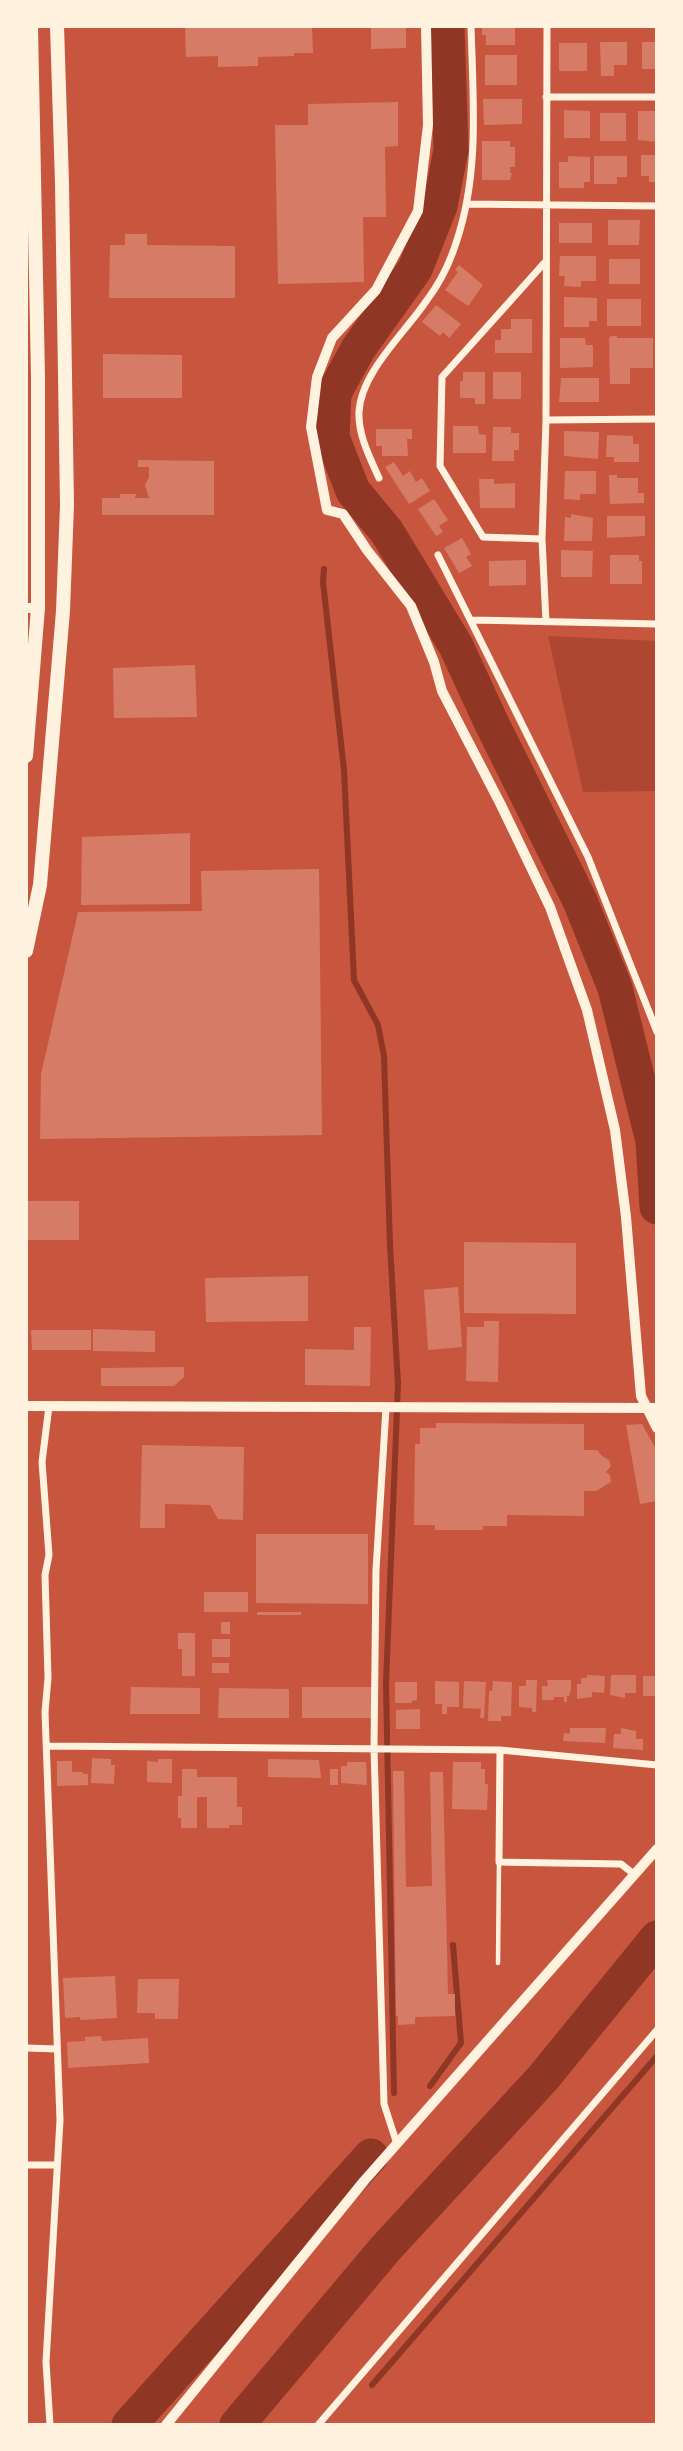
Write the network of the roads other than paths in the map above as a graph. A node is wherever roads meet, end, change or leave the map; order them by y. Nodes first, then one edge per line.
1 (31, 26) edge
2 (57, 26) edge
3 (426, 26) edge
4 (471, 26) edge
5 (547, 26) edge
6 (546, 97) junction
7 (657, 97) edge
8 (30, 144) edge
9 (467, 204) junction
10 (546, 204) junction
11 (657, 206) edge
12 (546, 261) junction
13 (657, 419) edge
14 (546, 420) junction
15 (379, 478) dead end
16 (542, 539) junction
17 (438, 555) dead end
18 (32, 608) edge
19 (471, 620) junction
20 (546, 622) junction
21 (657, 624) edge
22 (26, 756) edge
23 (26, 951) edge
24 (657, 1031) edge
25 (26, 1406) edge
26 (50, 1406) junction
27 (386, 1408) junction
28 (652, 1408) edge
29 (657, 1428) edge
30 (48, 1746) junction
31 (374, 1748) junction
32 (500, 1749) junction
33 (657, 1765) edge
34 (657, 1849) edge
35 (499, 1862) junction
36 (635, 1875) junction
37 (498, 1963) dead end
38 (657, 2030) edge
39 (26, 2048) edge
40 (57, 2049) junction
41 (397, 2144) junction
42 (26, 2165) edge
43 (57, 2165) junction
44 (50, 2425) edge
45 (166, 2425) edge
46 (318, 2425) edge

1 - 8 highway
2 - 23 highway
3 - 28 street
4 - 9 street
5 - 6 street
6 - 7 street
6 - 10 street
8 - 18 highway
9 - 10 street
9 - 15 street
10 - 11 street
10 - 12 street
12 - 14 street
12 - 16 street
13 - 14 street
14 - 16 street
16 - 20 street
17 - 19 street
18 - 22 highway
19 - 20 street
19 - 24 street
20 - 21 street
25 - 26 main road
26 - 27 main road
26 - 30 street
27 - 28 main road
27 - 31 street
28 - 29 street
30 - 31 street
30 - 40 street
31 - 32 street
31 - 41 street
32 - 33 street
32 - 35 street
34 - 36 street
35 - 36 street
35 - 37 lane
36 - 41 street
38 - 46 street
39 - 40 street
40 - 43 street
41 - 45 street
42 - 43 street
43 - 44 street

